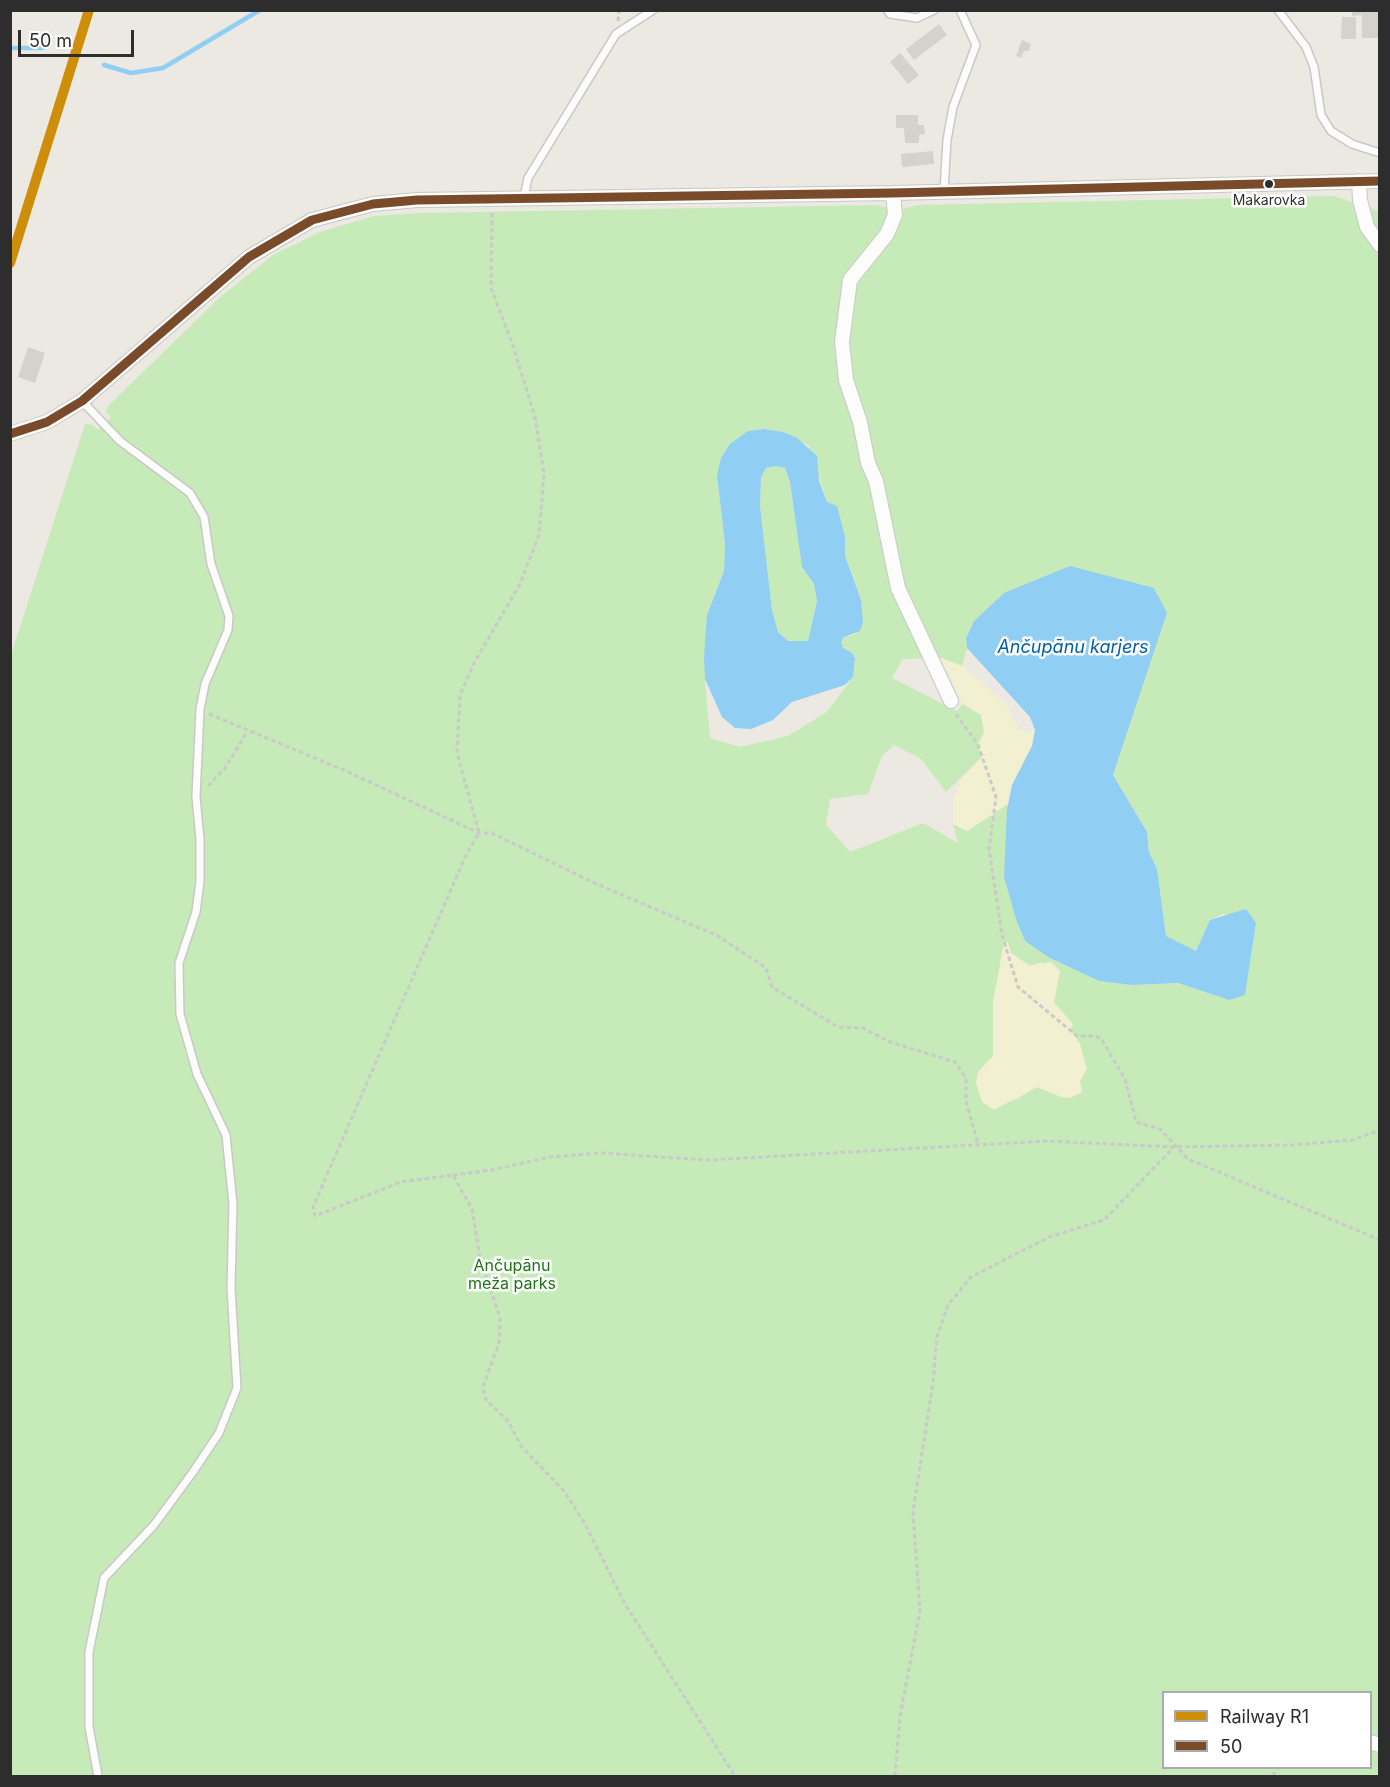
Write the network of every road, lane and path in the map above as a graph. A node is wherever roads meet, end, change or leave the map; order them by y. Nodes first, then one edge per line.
1 (653, 10) edge
2 (887, 10) edge
3 (934, 10) edge
4 (960, 10) edge
5 (1278, 10) edge
6 (1380, 153) edge
7 (1359, 181) junction
8 (1380, 181) edge
9 (944, 191) junction
10 (893, 193) junction
11 (524, 197) junction
12 (492, 199) junction
13 (1380, 245) edge
14 (82, 401) junction
15 (10, 434) edge
16 (951, 701) joint
17 (200, 710) junction
18 (247, 732) junction
19 (196, 797) junction
20 (479, 833) junction
21 (1380, 1130) edge
22 (978, 1144) junction
23 (1174, 1147) junction
24 (453, 1175) junction
25 (1380, 1240) edge
26 (98, 1776) edge
27 (735, 1776) edge
28 (895, 1776) edge

1 - 11 lane
2 - 3 lane
4 - 9 lane
5 - 6 lane
7 - 8 street
7 - 9 street
7 - 13 street
9 - 10 street
10 - 11 street
10 - 16 street
11 - 12 street
12 - 14 street
12 - 20 path
14 - 15 street
14 - 17 lane
16 - 23 path
17 - 18 path
17 - 19 lane
18 - 19 path
18 - 20 path
19 - 26 lane
20 - 22 path
20 - 24 path
21 - 23 path
22 - 23 path
22 - 24 path
23 - 25 path
23 - 28 path
24 - 27 path

